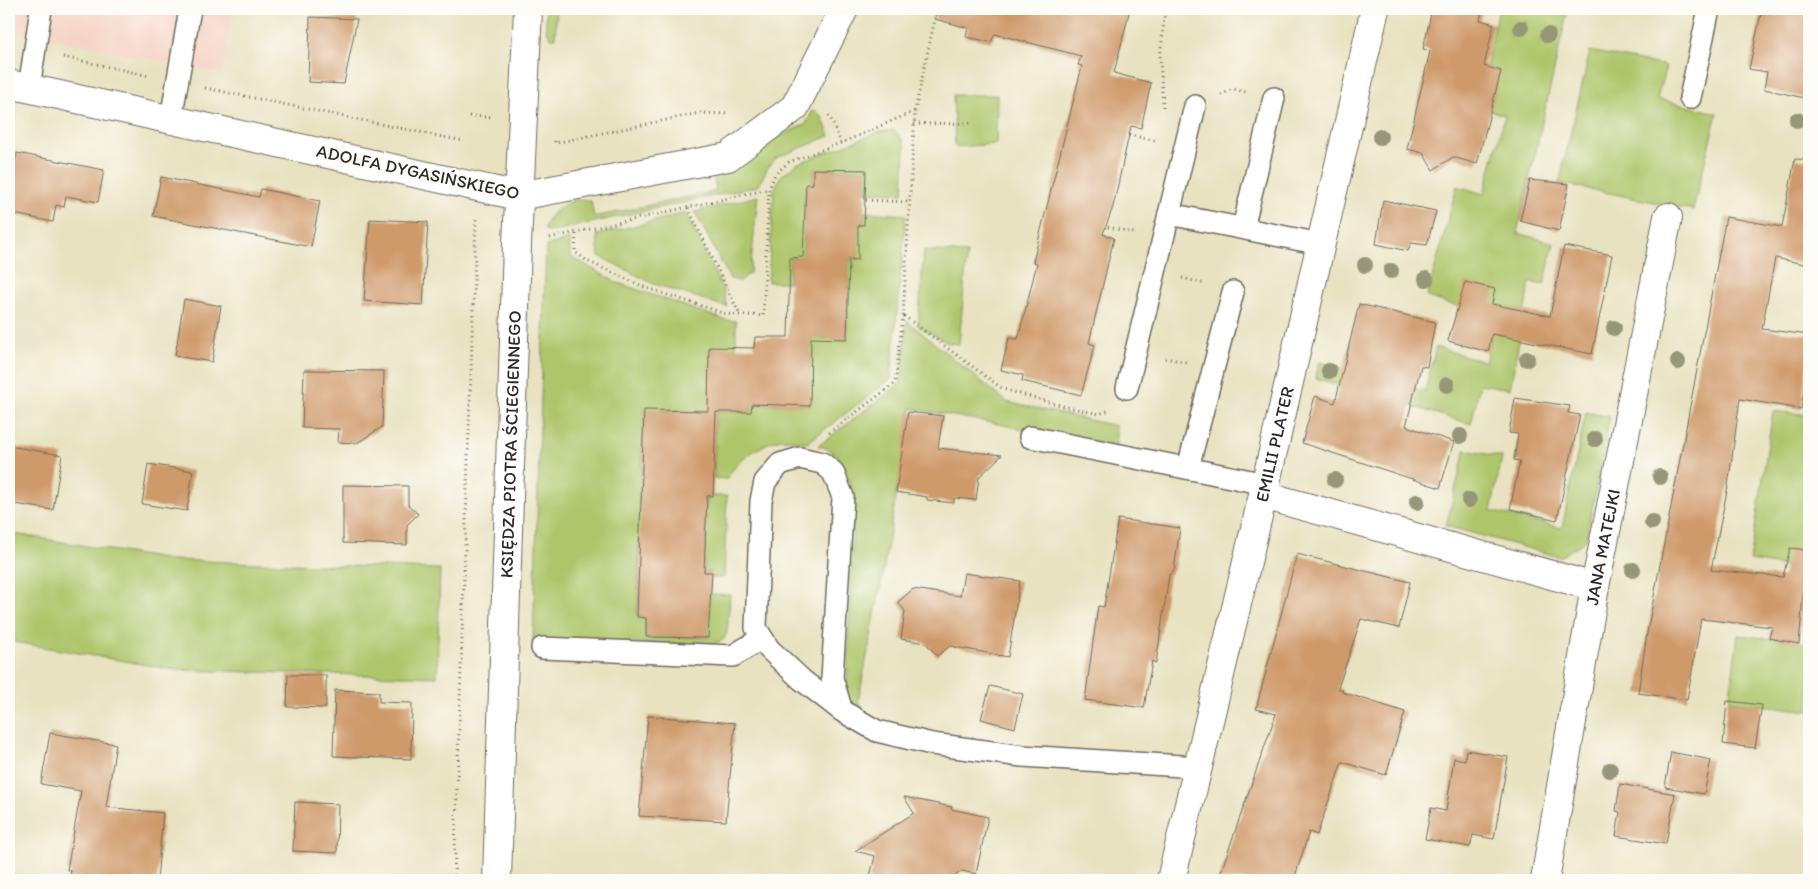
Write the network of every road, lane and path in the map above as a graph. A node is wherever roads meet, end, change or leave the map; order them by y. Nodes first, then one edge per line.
1 (41, 9) edge
2 (190, 9) edge
3 (528, 9) edge
4 (844, 9) edge
5 (937, 9) edge
6 (1165, 9) edge
7 (1375, 9) edge
8 (1709, 9) edge
9 (35, 51) junction
10 (178, 82) junction
11 (19, 86) edge
12 (1274, 98) dead end
13 (1690, 98) dead end
14 (1195, 106) dead end
15 (915, 111) junction
16 (785, 114) junction
17 (1163, 115) dead end
18 (469, 116) dead end
19 (497, 117) dead end
20 (171, 119) junction
21 (972, 123) dead end
22 (914, 124) junction
23 (555, 136) dead end
24 (463, 141) dead end
25 (769, 189) junction
26 (519, 196) junction
27 (866, 200) dead end
28 (909, 202) junction
29 (688, 208) junction
30 (469, 213) dead end
31 (1169, 214) junction
32 (1668, 217) dead end
33 (1243, 228) junction
34 (576, 234) junction
35 (517, 244) junction
36 (1321, 244) junction
37 (1233, 292) dead end
38 (740, 314) junction
39 (903, 316) junction
40 (1127, 388) joint
41 (1030, 437) dead end
42 (800, 458) junction
43 (1188, 468) junction
44 (1264, 490) junction
45 (1595, 586) junction
46 (762, 638) junction
47 (542, 648) dead end
48 (842, 711) junction
49 (1198, 768) junction
50 (454, 880) edge
51 (497, 880) edge
52 (1171, 880) edge
53 (1545, 880) edge

1 - 9 lane
2 - 10 lane
3 - 26 street, KSIĘDZA PIOTRA ŚCIEGIENNEGO
4 - 16 street, ADOLFA DYGASIŃSKIEGO
5 - 15 path
6 - 17 path
7 - 36 street, EMILII PLATER
8 - 13 lane
9 - 10 path
9 - 11 lane
10 - 20 lane
10 - 24 path
11 - 20 street, ADOLFA DYGASIŃSKIEGO
12 - 33 lane
14 - 31 lane
15 - 22 path
15 - 25 path
16 - 23 path
16 - 26 street, ADOLFA DYGASIŃSKIEGO
18 - 19 path
20 - 26 street, ADOLFA DYGASIŃSKIEGO
21 - 22 path
22 - 28 path
25 - 29 path
25 - 38 path
26 - 35 street, KSIĘDZA PIOTRA ŚCIEGIENNEGO
27 - 28 path
28 - 39 path
29 - 34 path
29 - 38 path
30 - 50 path
31 - 33 lane
31 - 40 lane
32 - 45 street, JANA MATEJKI
33 - 36 lane
34 - 35 path
34 - 38 path
35 - 51 street, KSIĘDZA PIOTRA ŚCIEGIENNEGO
36 - 44 street, EMILII PLATER
37 - 43 lane
39 - 40 path
39 - 42 path
41 - 43 lane
42 - 46 lane
42 - 48 lane
43 - 44 lane
44 - 45 street
44 - 49 street, EMILII PLATER
45 - 53 street, JANA MATEJKI
46 - 47 lane
46 - 48 lane
48 - 49 lane
49 - 52 street, EMILII PLATER

